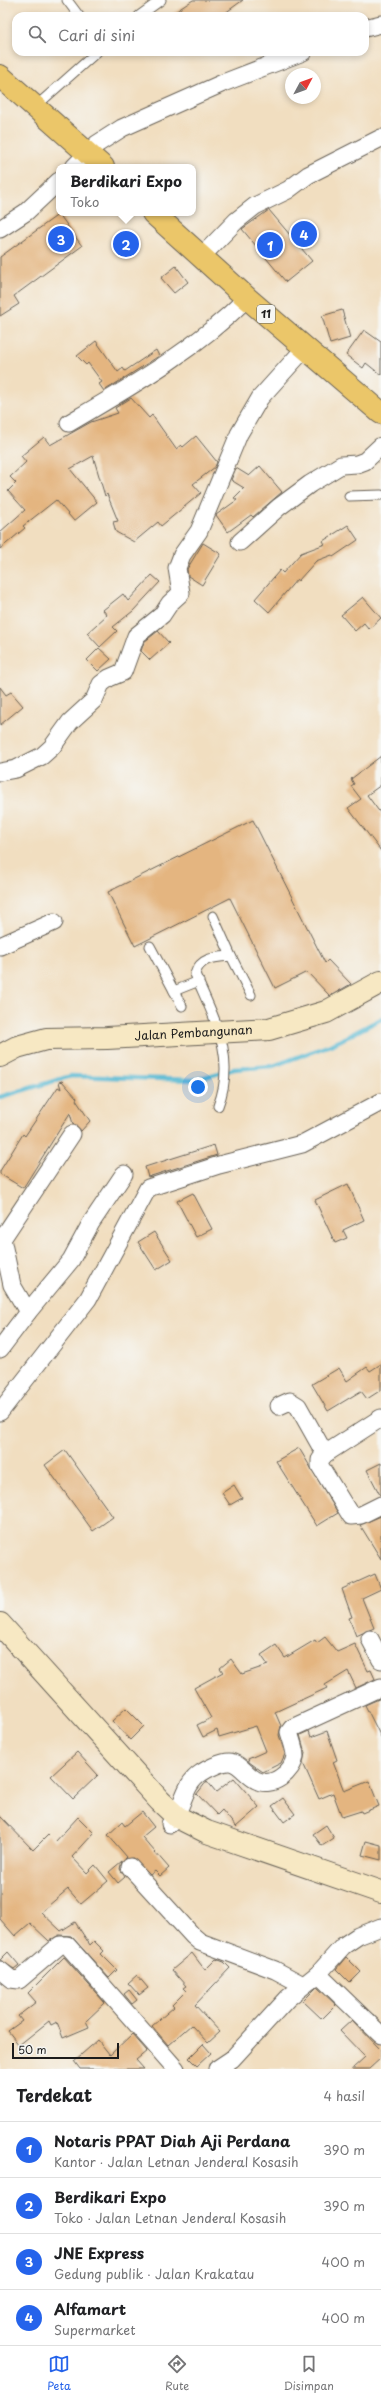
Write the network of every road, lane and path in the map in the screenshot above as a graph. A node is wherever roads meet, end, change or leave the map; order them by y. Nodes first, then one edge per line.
1 (68, 0) edge
2 (161, 0) edge
3 (76, 12) edge
4 (144, 12) edge
5 (381, 24) edge
6 (369, 27) edge
7 (92, 56) edge
8 (293, 56) edge
9 (0, 76) edge
10 (35, 107) junction
11 (381, 138) edge
12 (89, 162) edge
13 (56, 184) edge
14 (156, 216) edge
15 (0, 229) edge
16 (202, 256) junction
17 (247, 298) junction
18 (305, 348) junction
19 (381, 413) edge
20 (69, 423) dead end
21 (381, 446) edge
22 (381, 495) edge
23 (349, 496) dead end
24 (240, 542) dead end
25 (0, 772) edge
26 (213, 916) dead end
27 (54, 922) dead end
28 (0, 946) edge
29 (150, 946) dead end
30 (231, 956) junction
31 (198, 981) junction
32 (381, 982) edge
33 (174, 992) junction
34 (251, 995) dead end
35 (182, 1006) dead end
36 (221, 1032) junction
37 (0, 1056) edge
38 (381, 1102) edge
39 (218, 1106) dead end
40 (72, 1134) dead end
41 (124, 1174) dead end
42 (1, 1237) edge
43 (8, 1293) edge
44 (28, 1312) junction
45 (0, 1349) edge
46 (279, 1406) dead end
47 (0, 1412) edge
48 (381, 1418) edge
49 (325, 1454) junction
50 (381, 1505) edge
51 (0, 1624) edge
52 (370, 1639) dead end
53 (0, 1641) edge
54 (381, 1660) edge
55 (381, 1687) edge
56 (174, 1821) junction
57 (130, 1867) dead end
58 (381, 1892) edge
59 (381, 1902) edge
60 (381, 1927) edge
61 (0, 1970) edge
62 (318, 1974) junction
63 (303, 1985) junction
64 (381, 2035) edge
65 (176, 2069) edge
66 (217, 2069) edge

1 - 3 lane
2 - 4 lane
5 - 6 street
7 - 10 lane
8 - 12 street
9 - 10 highway
10 - 12 highway
11 - 16 street
13 - 15 street
14 - 16 highway, 11
16 - 17 highway, 11
17 - 18 highway, 11
17 - 20 street
18 - 19 highway, 11
18 - 25 street
21 - 24 street
22 - 23 lane
26 - 30 lane
27 - 28 street
29 - 33 lane
30 - 31 lane
30 - 34 lane
31 - 33 lane
31 - 36 lane
32 - 36 street, Jalan Pembangunan
33 - 35 lane
36 - 37 street, Jalan Pembangunan
36 - 39 lane
38 - 47 street
40 - 42 street
41 - 44 street
42 - 43 street
43 - 44 street
44 - 45 street
46 - 49 street
48 - 49 street
49 - 50 street
51 - 56 street
52 - 54 street
53 - 56 street
55 - 56 street
56 - 58 street
56 - 59 street
57 - 63 street
60 - 62 street
61 - 65 street
62 - 63 street
62 - 64 street
63 - 66 street

